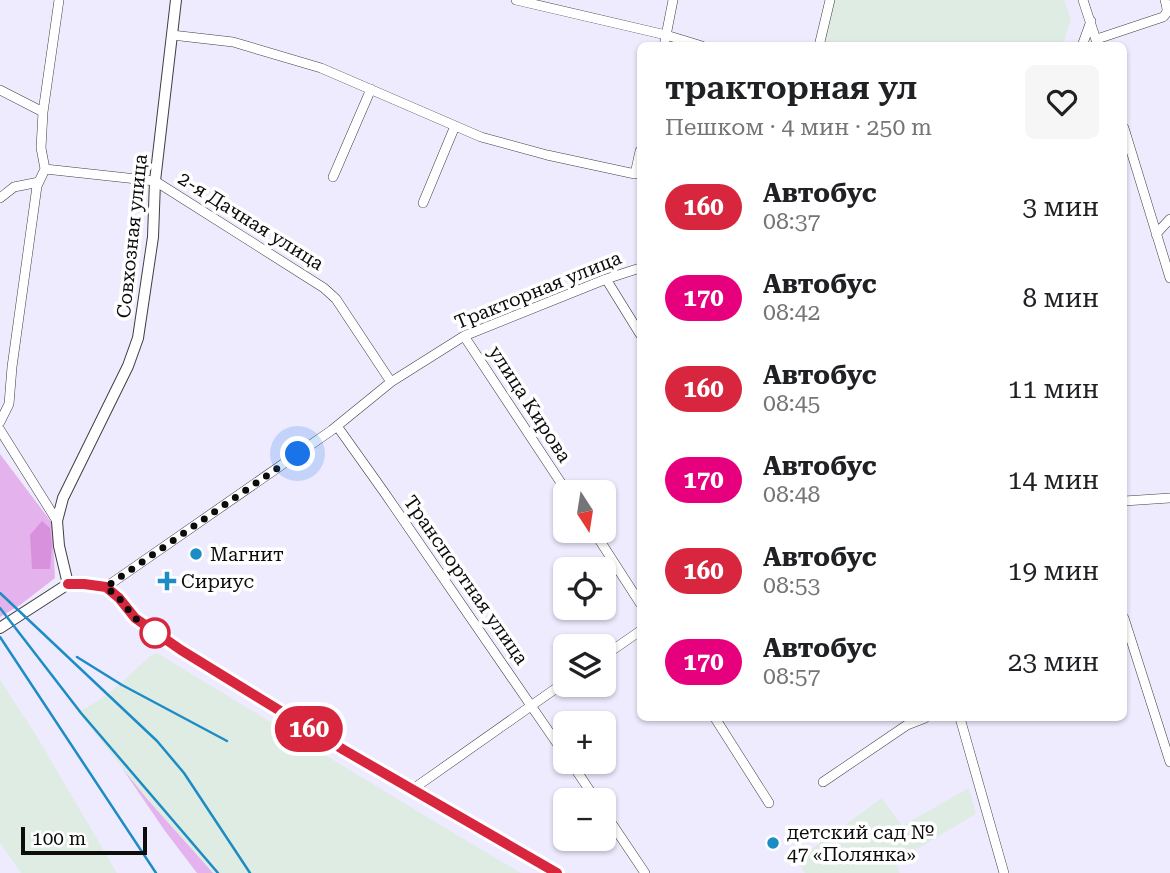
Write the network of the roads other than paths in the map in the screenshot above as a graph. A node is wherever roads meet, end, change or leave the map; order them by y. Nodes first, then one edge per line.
1 (59, 0) edge
2 (176, 0) edge
3 (516, 0) edge
4 (673, 0) edge
5 (830, 0) edge
6 (1083, 0) edge
7 (1166, 0) edge
8 (534, 3) edge
9 (1091, 22) junction
10 (172, 34) junction
11 (666, 35) junction
12 (665, 42) edge
13 (689, 42) edge
14 (820, 42) edge
15 (1084, 42) edge
16 (1096, 42) edge
17 (1102, 42) edge
18 (371, 89) junction
19 (0, 90) edge
20 (43, 112) junction
21 (455, 126) junction
22 (1127, 138) edge
23 (637, 165) edge
24 (45, 169) junction
25 (333, 177) dead end
26 (155, 181) junction
27 (39, 183) junction
28 (0, 198) edge
29 (423, 204) dead end
30 (1170, 219) edge
31 (1156, 234) junction
32 (637, 269) edge
33 (1170, 278) edge
34 (606, 279) junction
35 (637, 329) edge
36 (464, 336) junction
37 (391, 382) junction
38 (0, 422) edge
39 (337, 426) junction
40 (0, 430) edge
41 (559, 480) edge
42 (1170, 498) edge
43 (1127, 501) edge
44 (57, 521) junction
45 (601, 543) edge
46 (68, 584) junction
47 (106, 587) junction
48 (637, 598) edge
49 (1127, 627) edge
50 (0, 628) edge
51 (637, 633) edge
52 (616, 648) edge
53 (553, 690) edge
54 (531, 705) junction
55 (717, 721) edge
56 (904, 721) edge
57 (961, 721) edge
58 (553, 737) edge
59 (1168, 747) edge
60 (1170, 762) edge
61 (823, 782) dead end
62 (413, 789) junction
63 (769, 803) dead end
64 (616, 830) edge
65 (557, 873) edge
66 (645, 873) edge
67 (1004, 873) edge

1 - 20 street
2 - 10 street, Совхозная улица
3 - 8 street
4 - 11 street
5 - 14 street
6 - 9 street
7 - 17 street
8 - 11 street
9 - 15 street
9 - 16 street
10 - 18 street
10 - 26 street, Совхозная улица
11 - 12 street
11 - 13 street
18 - 21 street
18 - 25 street
19 - 20 street
20 - 24 street
21 - 23 street
21 - 29 street
22 - 31 street
24 - 26 street, 2-я Дачная улица
24 - 27 street
26 - 37 street, 2-я Дачная улица
26 - 44 street, Совхозная улица
27 - 28 street
27 - 38 street
30 - 31 street
31 - 33 street
32 - 34 street, Тракторная улица
34 - 35 street
34 - 36 street, Тракторная улица
36 - 37 street, Тракторная улица
36 - 41 street, улица Кирова
37 - 39 street, Тракторная улица
39 - 47 street, Тракторная улица
39 - 54 street, Транспортная улица
40 - 44 street
42 - 43 street
44 - 46 street, Совхозная улица
45 - 48 street
46 - 47 street
46 - 50 street
47 - 62 street
49 - 59 street
51 - 52 street
53 - 54 street
54 - 58 street, Транспортная улица
54 - 62 street
55 - 63 street
56 - 61 street
57 - 67 street
59 - 60 street
62 - 65 street
64 - 66 street

